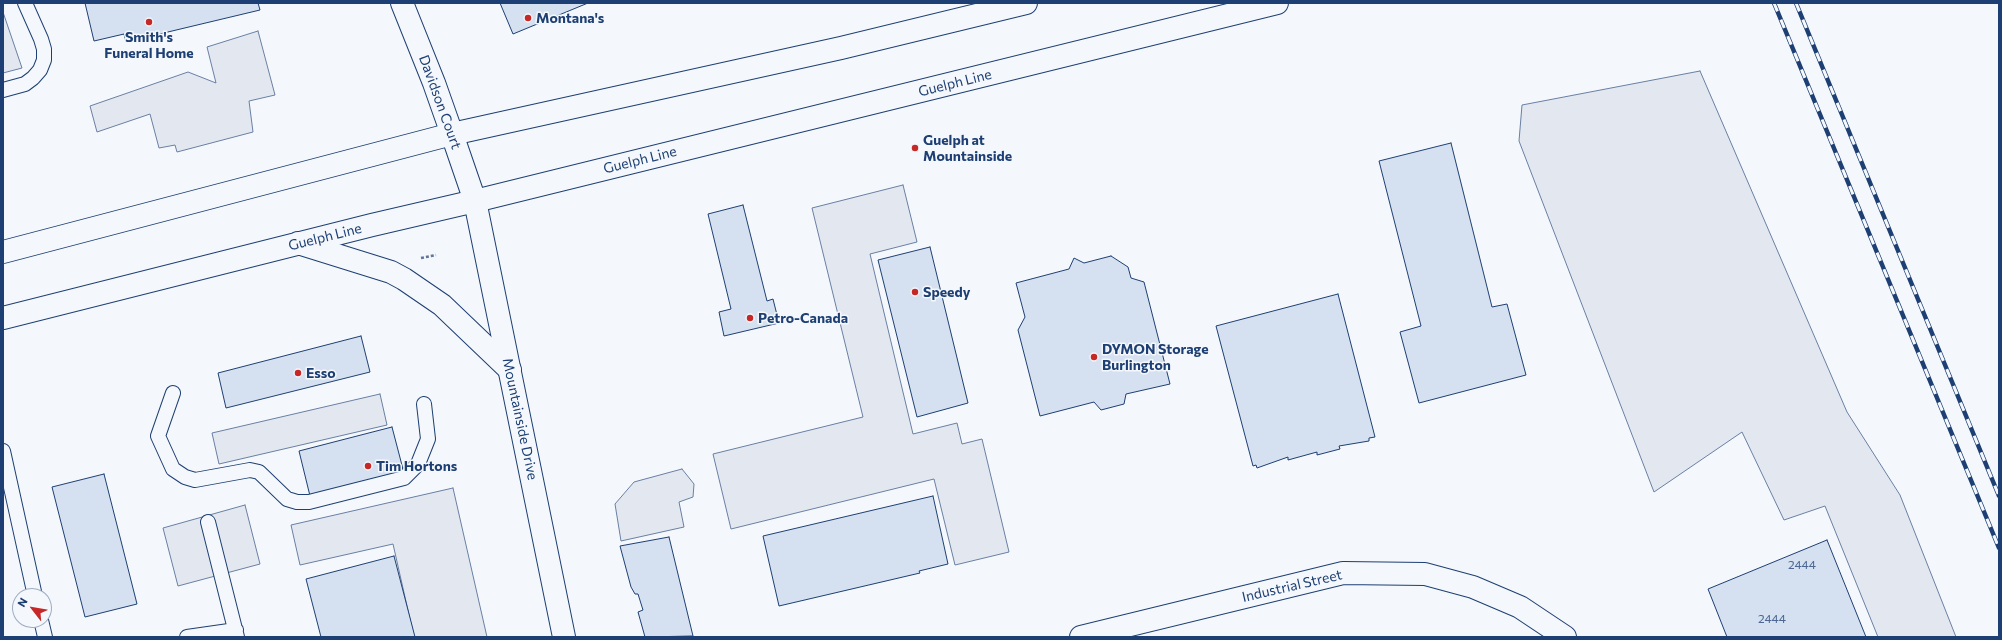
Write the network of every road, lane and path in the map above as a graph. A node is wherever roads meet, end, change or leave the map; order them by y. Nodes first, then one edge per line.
1 (26, 3) edge
2 (402, 3) edge
3 (1026, 3) edge
4 (1277, 3) edge
5 (3, 90) edge
6 (452, 134) junction
7 (475, 201) junction
8 (298, 243) junction
9 (3, 252) edge
10 (436, 255) dead end
11 (417, 258) dead end
12 (3, 318) edge
13 (510, 370) junction
14 (173, 393) dead end
15 (424, 404) dead end
16 (3, 451) edge
17 (208, 522) dead end
18 (34, 588) edge
19 (236, 634) edge
20 (187, 637) edge
21 (564, 637) edge
22 (1081, 637) edge
23 (1565, 637) edge

1 - 5 lane
2 - 6 main road, Davidson Court
3 - 6 main road
4 - 7 main road, Guelph Line
6 - 7 main road, Davidson Court
6 - 9 main road
7 - 8 main road, Guelph Line
7 - 13 main road, Mountainside Drive
8 - 12 main road, Guelph Line
8 - 13 main road
10 - 11 path
13 - 21 main road, Mountainside Drive
14 - 15 lane
16 - 18 lane
17 - 19 lane
19 - 20 lane
22 - 23 main road, Industrial Street

